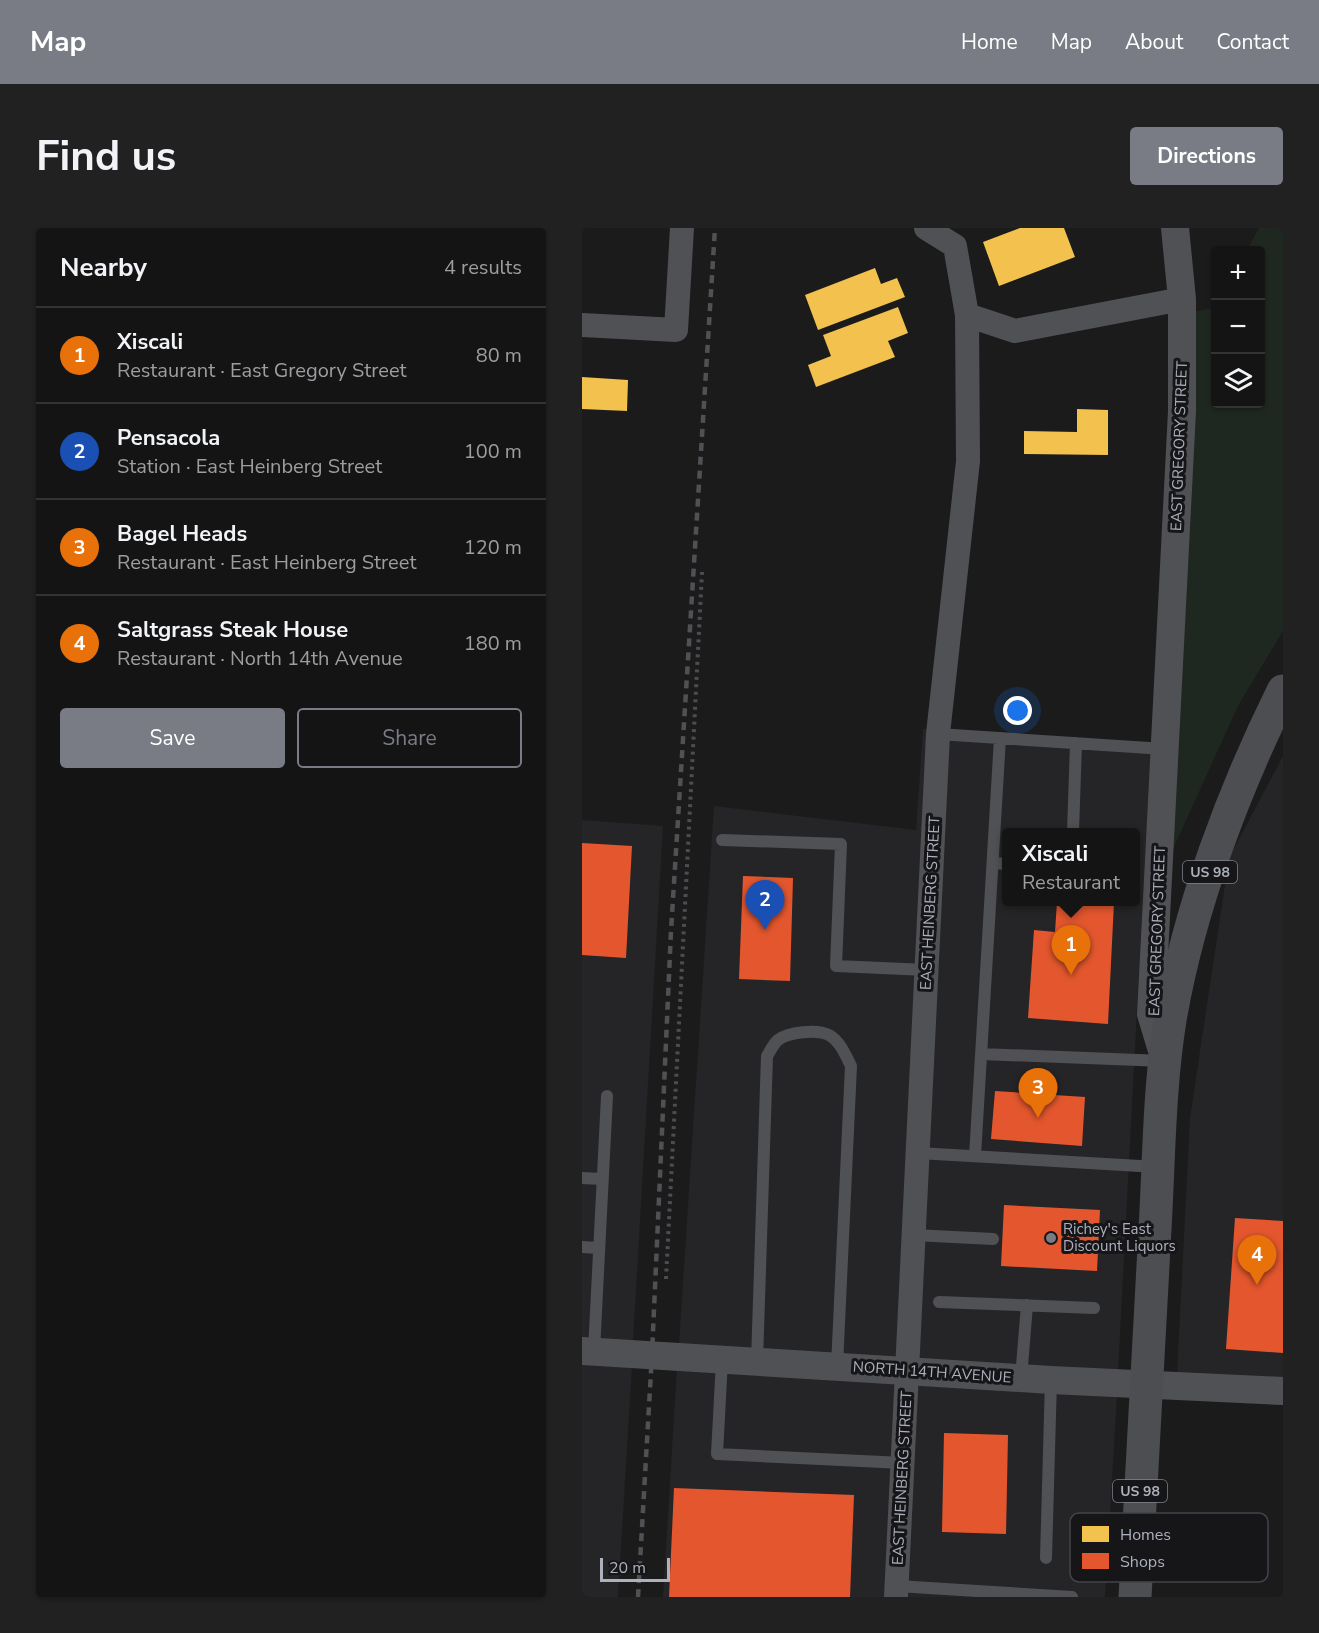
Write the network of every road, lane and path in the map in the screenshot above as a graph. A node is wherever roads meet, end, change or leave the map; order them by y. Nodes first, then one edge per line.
1 (682, 228) edge
2 (926, 228) edge
3 (1175, 228) edge
4 (1182, 299) junction
5 (967, 315) junction
6 (582, 325) edge
7 (702, 572) dead end
8 (1283, 691) edge
9 (938, 734) junction
10 (1000, 738) junction
11 (1076, 743) junction
12 (1164, 749) junction
13 (1073, 828) edge
14 (722, 840) dead end
15 (993, 863) junction
16 (1002, 864) edge
17 (927, 970) junction
18 (981, 1054) junction
19 (1165, 1061) junction
20 (607, 1096) dead end
21 (918, 1153) junction
22 (975, 1156) junction
23 (1158, 1167) junction
24 (582, 1178) edge
25 (602, 1179) junction
26 (914, 1235) junction
27 (993, 1239) dead end
28 (582, 1247) edge
29 (599, 1248) junction
30 (666, 1279) dead end
31 (939, 1302) dead end
32 (1027, 1305) junction
33 (1094, 1308) dead end
34 (588, 1351) edge
35 (722, 1359) junction
36 (757, 1361) junction
37 (837, 1366) junction
38 (907, 1370) junction
39 (1021, 1378) junction
40 (1051, 1380) junction
41 (1145, 1384) junction
42 (1283, 1391) edge
43 (903, 1463) junction
44 (1139, 1513) edge
45 (1046, 1558) dead end
46 (1136, 1582) edge
47 (897, 1592) edge
48 (1072, 1597) edge
49 (1135, 1597) edge

1 - 6 street
2 - 5 street, EAST HEINBERG STREET
3 - 4 street, EAST GREGORY STREET
4 - 5 street
4 - 12 street, EAST GREGORY STREET
5 - 9 street, EAST HEINBERG STREET
7 - 30 path
8 - 19 highway, US 98
9 - 10 lane
9 - 17 street, EAST HEINBERG STREET
10 - 11 lane
10 - 15 lane
11 - 12 lane
11 - 13 lane
12 - 19 street, EAST GREGORY STREET
14 - 17 lane
15 - 16 lane
15 - 18 lane
17 - 21 street, EAST HEINBERG STREET
18 - 19 lane
18 - 22 lane
19 - 23 highway, EAST GREGORY STREET / US 98
20 - 25 lane
21 - 22 lane
21 - 26 street, EAST HEINBERG STREET
22 - 23 lane
23 - 41 highway, EAST GREGORY STREET / US 98
24 - 25 lane
25 - 29 lane
26 - 27 lane
26 - 38 street, EAST HEINBERG STREET
28 - 29 lane
29 - 34 lane
31 - 32 lane
32 - 33 lane
32 - 39 lane
34 - 35 street, NORTH 14TH AVENUE
35 - 36 street, NORTH 14TH AVENUE
35 - 43 lane
36 - 37 street, NORTH 14TH AVENUE
36 - 37 lane
37 - 38 street, NORTH 14TH AVENUE
38 - 39 street, NORTH 14TH AVENUE
38 - 43 street, EAST HEINBERG STREET
39 - 40 street, NORTH 14TH AVENUE
40 - 41 street, NORTH 14TH AVENUE
40 - 45 lane
41 - 42 street, NORTH 14TH AVENUE
41 - 44 highway, EAST GREGORY STREET / US 98
43 - 47 street, EAST HEINBERG STREET
46 - 49 highway, EAST GREGORY STREET / US 98
47 - 48 lane

